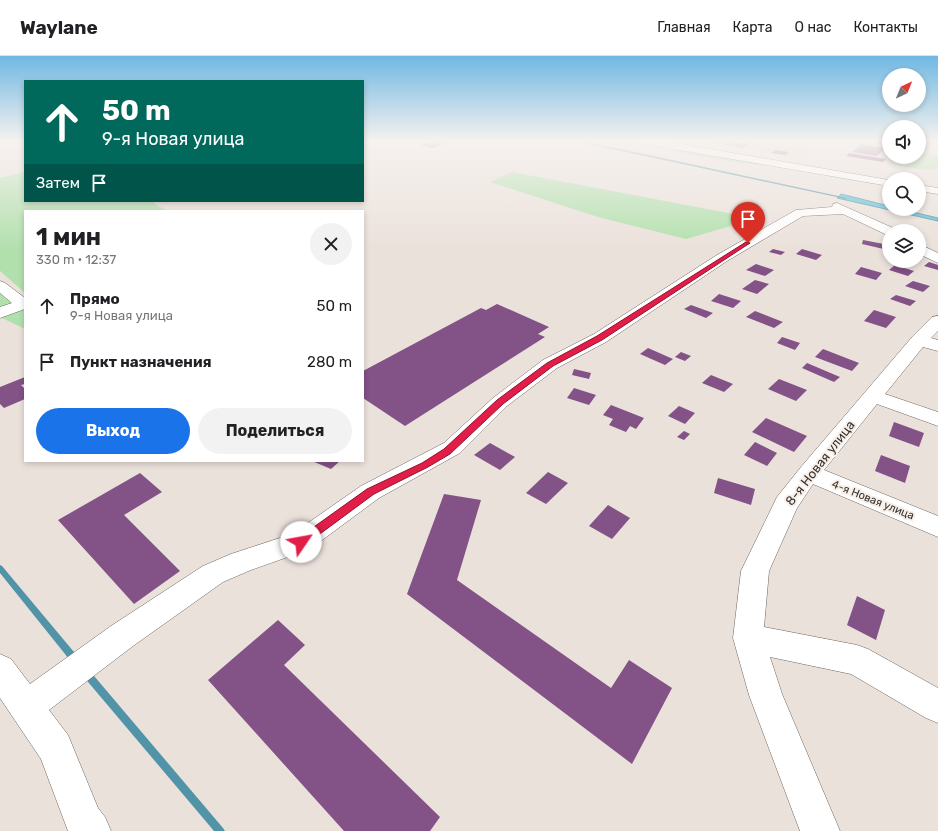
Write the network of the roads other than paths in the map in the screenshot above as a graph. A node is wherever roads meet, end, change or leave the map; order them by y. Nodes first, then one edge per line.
1 (849, 176) edge
2 (882, 182) edge
3 (938, 185) edge
4 (926, 188) edge
5 (926, 190) edge
6 (938, 191) edge
7 (882, 228) edge
8 (926, 252) edge
9 (938, 259) edge
10 (0, 286) edge
11 (0, 313) edge
12 (938, 322) edge
13 (928, 343) edge
14 (872, 396) junction
15 (938, 419) edge
16 (809, 473) junction
17 (938, 527) edge
18 (748, 638) junction
19 (0, 670) edge
20 (37, 699) junction
21 (938, 706) edge
22 (91, 831) edge
23 (820, 831) edge

1 - 2 street
3 - 4 street
5 - 6 street
7 - 20 street
8 - 9 street
10 - 11 street
12 - 13 street, 8-я Новая улица
13 - 14 street, 8-я Новая улица
14 - 15 street
14 - 16 street, 8-я Новая улица
16 - 17 street, 4-я Новая улица
16 - 18 street, 8-я Новая улица
18 - 21 street
18 - 23 street, 8-я Новая улица
19 - 20 street
20 - 22 street

